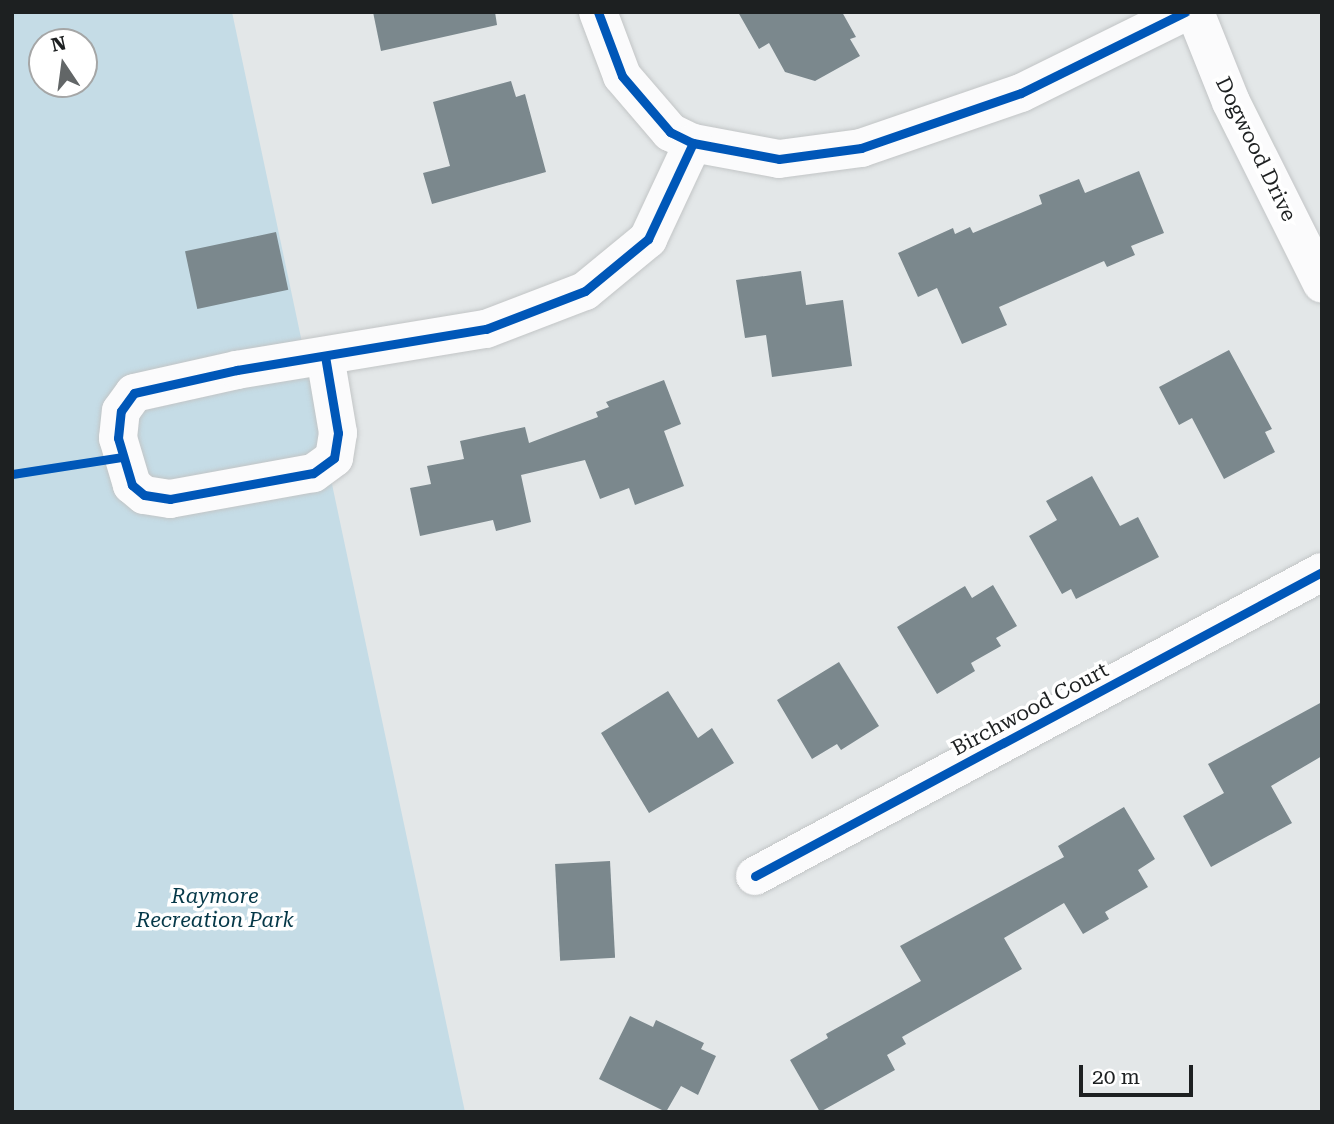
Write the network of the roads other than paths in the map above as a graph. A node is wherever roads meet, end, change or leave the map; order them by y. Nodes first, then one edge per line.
1 (598, 12) edge
2 (1185, 12) edge
3 (1195, 12) edge
4 (693, 143) junction
5 (1322, 284) edge
6 (325, 356) junction
7 (1322, 572) edge
8 (755, 876) dead end

1 - 4 street
2 - 4 street
3 - 5 street, Dogwood Drive
4 - 6 street
6 - 6 street
7 - 8 street, Birchwood Court

